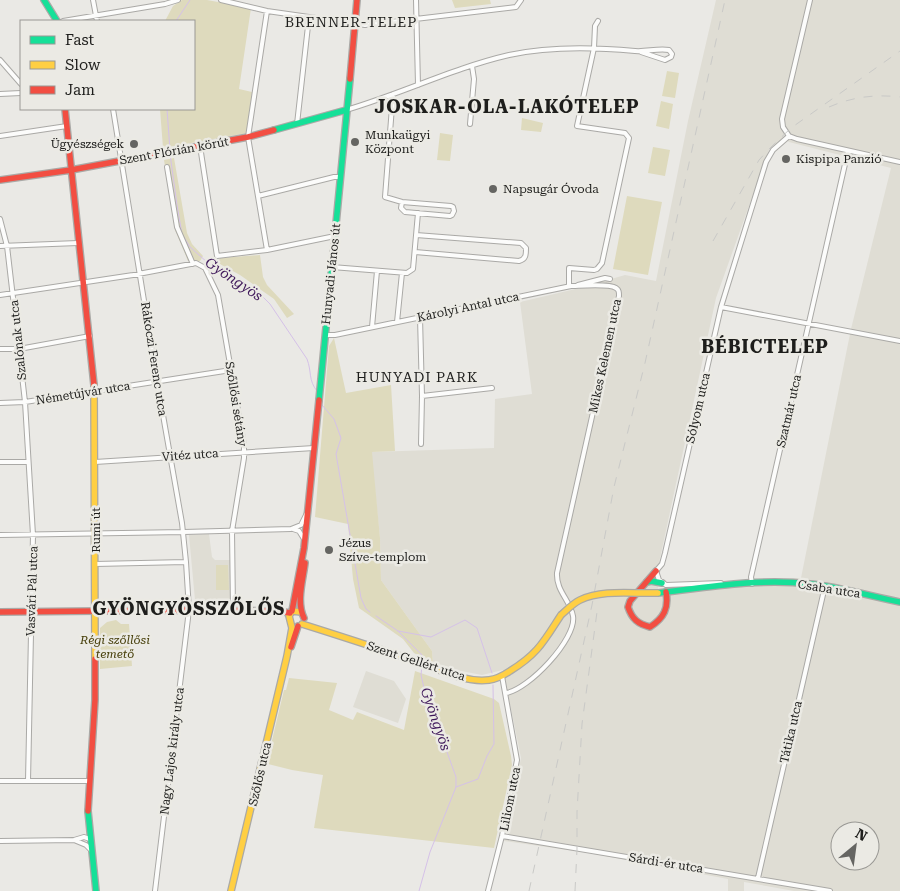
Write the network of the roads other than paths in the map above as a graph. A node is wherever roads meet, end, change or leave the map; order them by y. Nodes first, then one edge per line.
1 (44, 0) edge
2 (93, 0) edge
3 (178, 0) edge
4 (221, 0) edge
5 (357, 0) edge
6 (416, 0) edge
7 (520, 0) edge
8 (810, 0) edge
9 (267, 11) junction
10 (96, 16) junction
11 (309, 17) junction
12 (416, 18) junction
13 (56, 20) edge
14 (70, 20) edge
15 (97, 20) edge
16 (598, 21) dead end
17 (354, 24) junction
18 (594, 48) junction
19 (641, 52) junction
20 (0, 60) edge
21 (472, 66) junction
22 (20, 83) edge
23 (418, 86) junction
24 (20, 93) edge
25 (0, 94) edge
26 (393, 94) junction
27 (65, 110) edge
28 (112, 110) edge
29 (346, 110) junction
30 (297, 124) junction
31 (470, 124) dead end
32 (67, 126) junction
33 (0, 136) edge
34 (789, 136) junction
35 (248, 137) junction
36 (200, 146) junction
37 (848, 151) junction
38 (122, 160) junction
39 (900, 162) edge
40 (167, 167) dead end
41 (71, 170) junction
42 (340, 178) junction
43 (0, 180) edge
44 (258, 196) junction
45 (402, 202) junction
46 (418, 213) junction
47 (0, 219) edge
48 (416, 235) junction
49 (335, 236) junction
50 (78, 243) junction
51 (0, 246) edge
52 (7, 246) junction
53 (267, 250) junction
54 (414, 252) junction
55 (192, 264) junction
56 (332, 267) junction
57 (377, 271) junction
58 (402, 273) junction
59 (140, 274) junction
60 (610, 279) dead end
61 (83, 283) junction
62 (569, 286) junction
63 (13, 294) junction
64 (0, 295) edge
65 (721, 307) junction
66 (420, 317) junction
67 (397, 322) junction
68 (809, 324) junction
69 (372, 327) junction
70 (326, 334) junction
71 (90, 336) junction
72 (900, 341) edge
73 (0, 349) edge
74 (19, 349) junction
75 (231, 370) junction
76 (157, 381) junction
77 (492, 388) dead end
78 (95, 391) junction
79 (422, 396) junction
80 (0, 402) edge
81 (24, 402) junction
82 (420, 444) dead end
83 (314, 448) junction
84 (244, 452) junction
85 (171, 456) junction
86 (0, 462) edge
87 (28, 462) junction
88 (95, 462) junction
89 (309, 509) junction
90 (291, 528) junction
91 (232, 531) junction
92 (184, 532) junction
93 (96, 534) junction
94 (0, 535) edge
95 (33, 535) junction
96 (305, 545) junction
97 (186, 562) junction
98 (95, 564) junction
99 (656, 571) junction
100 (645, 583) junction
101 (662, 583) junction
102 (752, 584) junction
103 (728, 586) junction
104 (825, 586) junction
105 (666, 592) junction
106 (583, 598) joint
107 (900, 602) edge
108 (188, 610) junction
109 (234, 610) junction
110 (257, 611) junction
111 (0, 612) edge
112 (31, 612) junction
113 (96, 612) junction
114 (291, 612) junction
115 (300, 612) junction
116 (289, 621) junction
117 (301, 623) junction
118 (287, 656) junction
119 (502, 676) junction
120 (506, 693) junction
121 (0, 781) edge
122 (28, 781) junction
123 (88, 781) junction
124 (89, 826) junction
125 (502, 836) junction
126 (82, 837) junction
127 (90, 839) junction
128 (74, 840) junction
129 (0, 841) edge
130 (83, 844) junction
131 (92, 852) junction
132 (758, 878) junction
133 (96, 891) edge
134 (155, 891) edge
135 (231, 891) edge
136 (488, 891) edge
137 (830, 891) edge

1 - 13 street
2 - 10 street
3 - 10 street
4 - 9 street
5 - 17 street, Hunyadi János út
6 - 12 street
7 - 12 street
8 - 34 street
9 - 11 street
9 - 35 street
10 - 14 street
10 - 15 street
11 - 17 street
11 - 30 street
12 - 17 street
12 - 23 street
16 - 18 street
17 - 29 street, Hunyadi János út
18 - 19 street
18 - 21 street
18 - 62 street
19 - 19 street
20 - 22 street
21 - 23 street
21 - 31 street
23 - 26 street
24 - 25 street
26 - 29 street
26 - 45 street
27 - 32 street, Rumi út
28 - 38 street, Rákóczi Ferenc utca
29 - 30 street, Szent Flórián körút
29 - 42 street, Hunyadi János út
30 - 35 street, Szent Flórián körút
32 - 33 street
32 - 41 street, Rumi út
34 - 37 street
34 - 65 street, Sólyom utca
35 - 36 street, Szent Flórián körút
35 - 44 street
36 - 38 street, Szent Flórián körút
36 - 53 street
37 - 39 street
37 - 68 street, Szatmár utca
38 - 41 street, Szent Flórián körút
38 - 59 street, Rákóczi Ferenc utca
40 - 55 street
41 - 43 street, Szent Flórián körút
41 - 50 street, Rumi út
42 - 44 street
42 - 49 street, Hunyadi János út
44 - 53 street
45 - 46 street
45 - 46 street
46 - 48 street
47 - 52 street, Szalónak utca
48 - 54 street
48 - 54 street
49 - 53 street
49 - 56 street, Hunyadi János út
50 - 52 street
50 - 61 street, Rumi út
51 - 52 street
52 - 63 street, Szalónak utca
54 - 58 street
55 - 59 street
55 - 75 street, Szőllősi sétány
56 - 57 street
56 - 70 street, Hunyadi János út
57 - 58 street
57 - 69 street
58 - 67 street
59 - 61 street
59 - 76 street, Rákóczi Ferenc utca
60 - 62 street, Károlyi Antal utca
61 - 63 street
61 - 71 street, Rumi út
62 - 66 street, Károlyi Antal utca
62 - 120 street, Mikes Kelemen utca
63 - 64 street
63 - 74 street, Szalónak utca
65 - 68 street
65 - 99 street, Sólyom utca
66 - 67 street, Károlyi Antal utca
66 - 79 street
67 - 69 street, Károlyi Antal utca
68 - 72 street
68 - 102 street, Szatmár utca
69 - 70 street, Károlyi Antal utca
70 - 83 street, Hunyadi János út
71 - 74 street
71 - 78 street, Rumi út
73 - 74 street
74 - 81 street, Szalónak utca
75 - 76 street, Németújvár utca
75 - 84 street, Szőllősi sétány
76 - 78 street, Németújvár utca
76 - 85 street, Rákóczi Ferenc utca
77 - 79 street
78 - 81 street, Németújvár utca
78 - 88 street, Rumi út
79 - 82 street
80 - 81 street, Németújvár utca
81 - 87 street, Vasvári Pál utca
83 - 84 street, Vitéz utca
83 - 89 street, Hunyadi János út
84 - 85 street, Vitéz utca
84 - 91 street, Szőllősi sétány
85 - 88 street, Vitéz utca
85 - 92 street, Rákóczi Ferenc utca
86 - 87 street
87 - 95 street, Vasvári Pál utca
88 - 93 street, Rumi út
89 - 90 street
89 - 96 street, Hunyadi János út
90 - 91 street
90 - 96 street
91 - 92 street
91 - 109 street, Szőllősi sétány
92 - 93 street
92 - 97 street, Rákóczi Ferenc utca
93 - 95 street
93 - 98 street, Rumi út
94 - 95 street
95 - 112 street, Vasvári Pál utca
96 - 114 street, Hunyadi János út
96 - 115 street, Hunyadi János út
97 - 98 street
97 - 108 street, Rákóczi Ferenc utca
98 - 113 street, Rumi út
99 - 100 street
99 - 101 street
100 - 101 street
100 - 105 street
101 - 103 street, Csaba utca
102 - 103 street, Csaba utca
102 - 104 street, Csaba utca
103 - 105 street, Csaba utca
104 - 107 street, Csaba utca
104 - 132 street, Tátika utca
105 - 106 street, Csaba utca, bridge
106 - 119 street, Szent Gellért utca, bridge
108 - 109 street
108 - 113 street
108 - 134 street, Nagy Lajos király utca
109 - 110 street
110 - 114 street
110 - 116 street
111 - 112 street
112 - 113 street
112 - 122 street, Vasvári Pál utca
113 - 123 street, Rumi út
114 - 115 street
114 - 116 street, Hunyadi János út
115 - 117 street
116 - 117 street, Szent Gellért utca
116 - 118 street, Szőlős utca
117 - 118 street, Szőlős utca
117 - 119 street, Szent Gellért utca
118 - 135 street, Szőlős utca
119 - 120 street, Liliom utca
120 - 125 street, Liliom utca
121 - 122 street
122 - 123 street
123 - 124 street, Rumi út
124 - 126 street
124 - 127 street, Rumi út
125 - 132 street, Sárdi-ér utca
125 - 136 street, Liliom utca
126 - 127 street
126 - 128 street
127 - 130 street
127 - 131 street, Rumi út
128 - 129 street
128 - 130 street
130 - 131 street
131 - 133 street, Rumi út
132 - 137 street, Sárdi-ér utca

